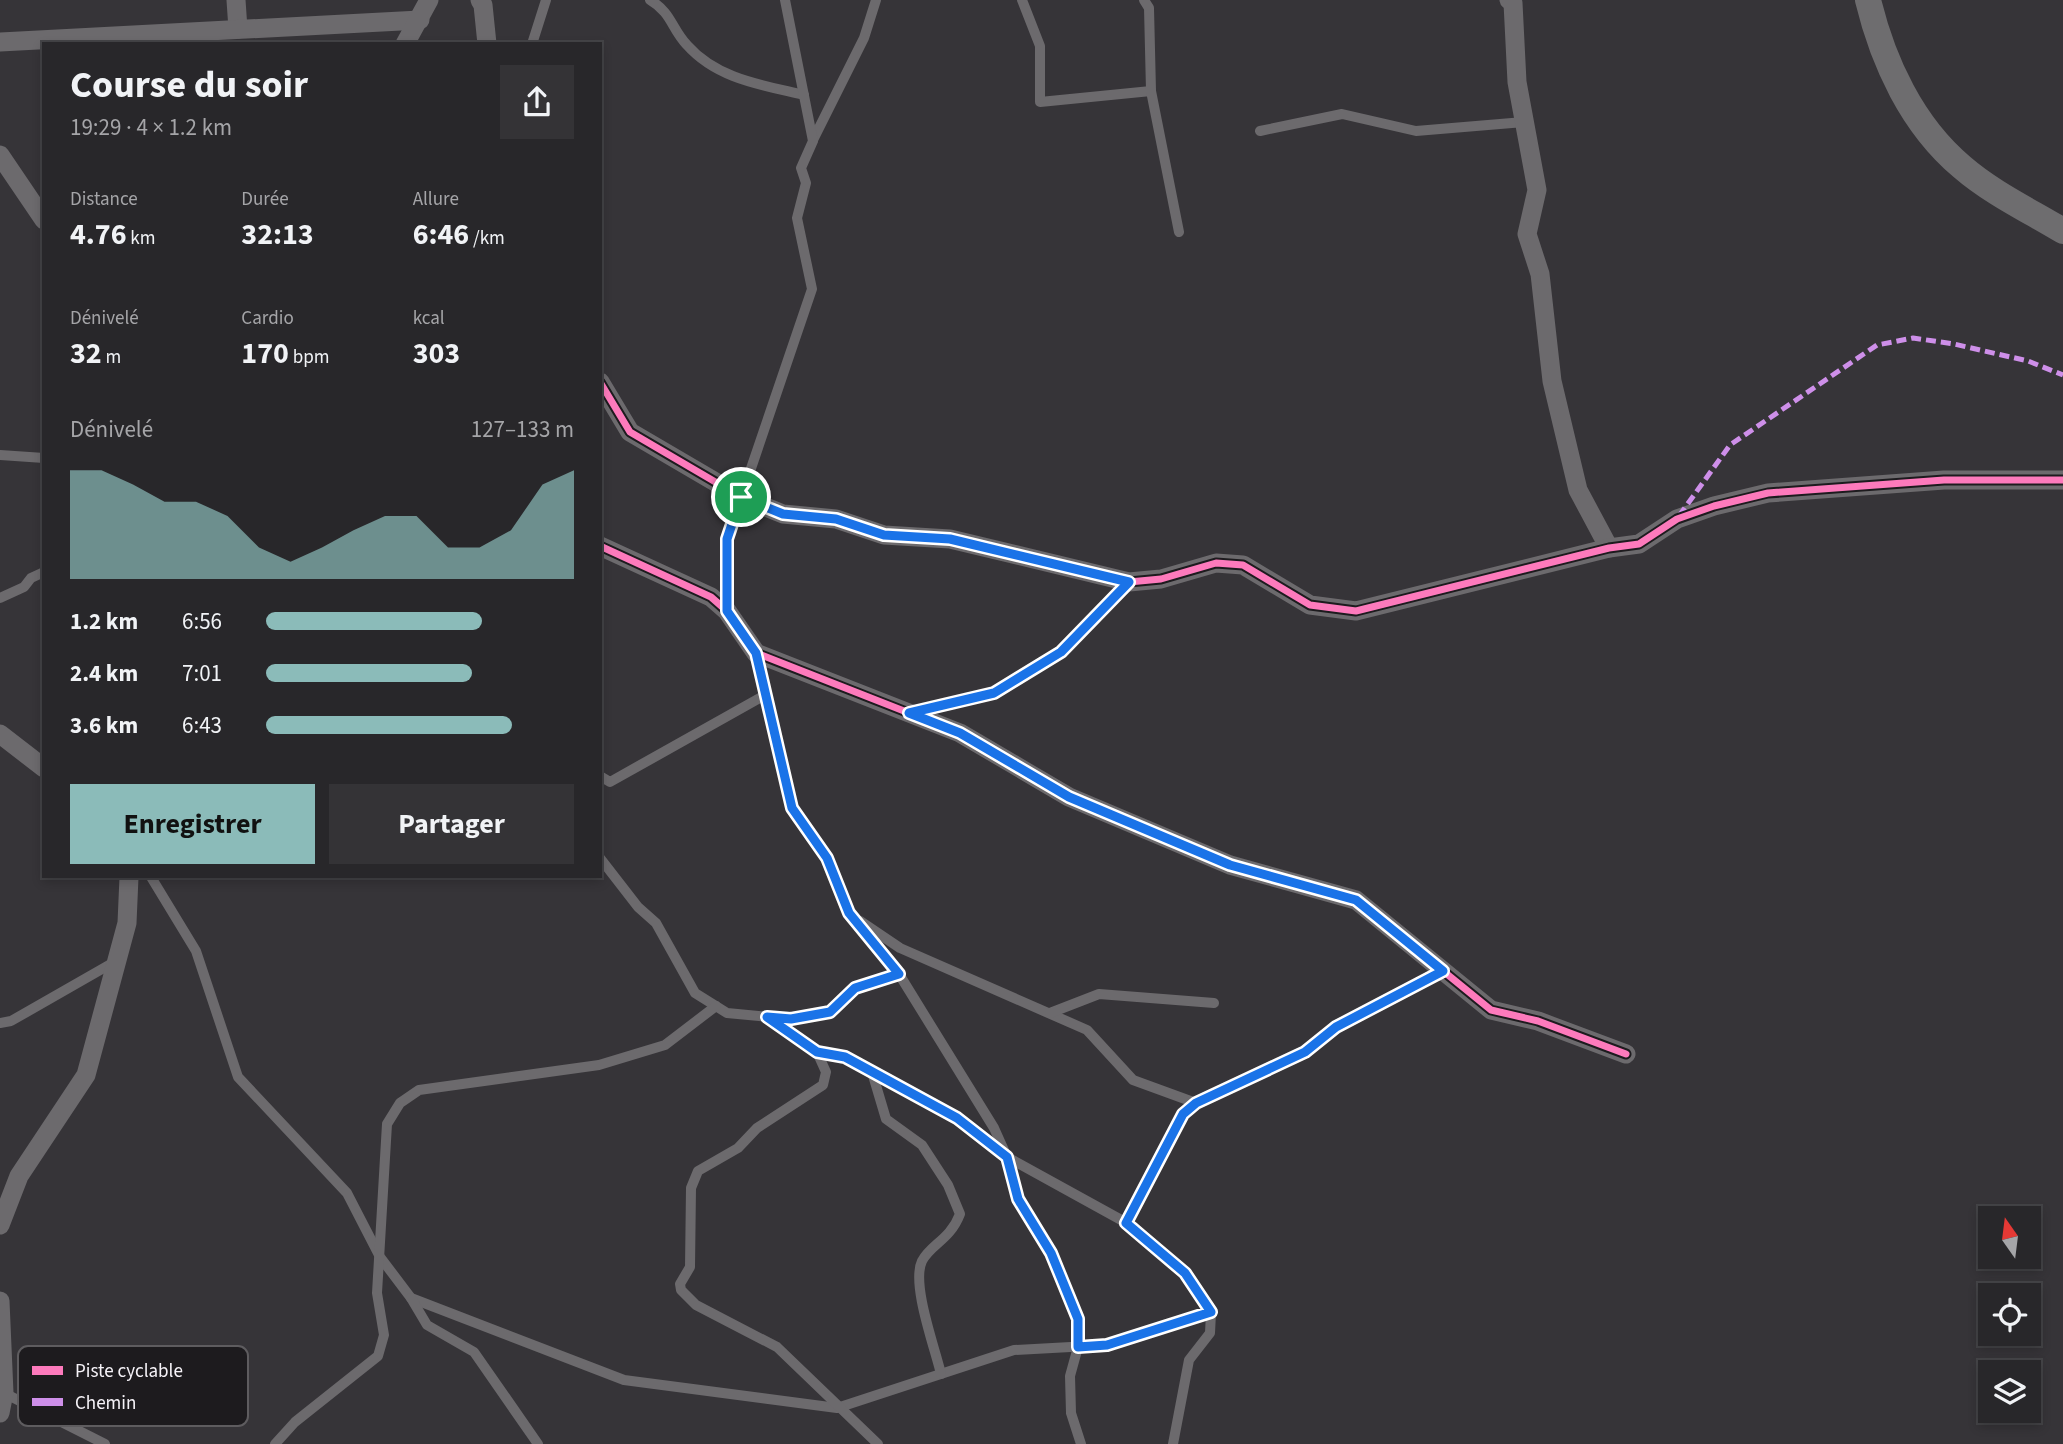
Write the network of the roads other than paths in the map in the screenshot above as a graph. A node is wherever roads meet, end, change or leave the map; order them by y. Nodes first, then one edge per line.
1 (236, 0) edge
2 (429, 0) edge
3 (480, 0) edge
4 (546, 0) edge
5 (650, 0) edge
6 (785, 0) edge
7 (876, 0) edge
8 (1022, 0) edge
9 (1144, 0) edge
10 (1509, 0) edge
11 (1868, 0) edge
12 (420, 20) junction
13 (238, 29) junction
14 (0, 42) edge
15 (406, 42) edge
16 (487, 42) edge
17 (533, 42) edge
18 (1151, 92) junction
19 (804, 94) junction
20 (1524, 122) junction
21 (1260, 131) dead end
22 (813, 141) junction
23 (0, 155) edge
24 (42, 217) edge
25 (2057, 222) edge
26 (1179, 232) dead end
27 (602, 385) edge
28 (0, 454) edge
29 (42, 458) edge
30 (2063, 480) edge
31 (741, 497) junction
32 (602, 547) edge
33 (1609, 548) junction
34 (42, 573) edge
35 (1129, 582) junction
36 (0, 598) edge
37 (727, 611) junction
38 (756, 653) junction
39 (765, 695) junction
40 (909, 713) junction
41 (0, 734) edge
42 (42, 766) edge
43 (602, 777) edge
44 (602, 861) edge
45 (129, 878) edge
46 (152, 878) edge
47 (849, 913) junction
48 (117, 960) junction
49 (1443, 971) junction
50 (899, 974) junction
51 (1214, 1003) dead end
52 (716, 1006) junction
53 (1050, 1013) junction
54 (767, 1017) junction
55 (0, 1023) edge
56 (817, 1052) junction
57 (1626, 1054) dead end
58 (872, 1072) junction
59 (1196, 1103) junction
60 (1007, 1157) junction
61 (1126, 1223) junction
62 (0, 1225) edge
63 (380, 1257) junction
64 (411, 1298) junction
65 (0, 1301) edge
66 (1211, 1312) junction
67 (1078, 1347) junction
68 (941, 1374) junction
69 (2, 1393) edge
70 (18, 1401) edge
71 (837, 1408) junction
72 (0, 1413) edge
73 (69, 1426) edge
74 (105, 1444) edge
75 (275, 1444) edge
76 (538, 1444) edge
77 (878, 1444) edge
78 (1081, 1444) edge
79 (1172, 1444) edge

1 - 13 street
2 - 12 street
3 - 16 street
4 - 17 lane
5 - 19 lane
6 - 19 lane
7 - 22 lane
8 - 18 lane
9 - 18 lane
10 - 20 street
11 - 25 street
12 - 13 street
12 - 15 street
13 - 14 street
18 - 26 lane
19 - 22 lane
20 - 21 lane
20 - 33 street
22 - 31 lane
23 - 24 street
27 - 31 street
28 - 29 lane
30 - 33 street
31 - 35 street
31 - 37 lane
32 - 37 street
33 - 35 street
34 - 36 lane
35 - 40 lane
37 - 38 street
38 - 39 lane
38 - 40 street
39 - 43 lane
39 - 47 lane
40 - 49 street
41 - 42 street
44 - 52 lane
45 - 48 street
46 - 63 lane
47 - 50 lane
47 - 53 lane
48 - 55 lane
48 - 62 street
49 - 57 street
49 - 59 lane
50 - 54 lane
50 - 60 lane
51 - 53 lane
52 - 54 lane
52 - 63 lane
53 - 59 lane
54 - 56 lane
56 - 58 lane
56 - 71 lane
58 - 60 lane
58 - 68 lane
59 - 61 lane
60 - 61 lane
60 - 67 lane
61 - 66 lane
63 - 64 lane
63 - 75 lane
64 - 71 lane
64 - 76 lane
65 - 69 street
66 - 67 lane
66 - 79 lane
67 - 68 lane
67 - 78 lane
68 - 71 lane
69 - 70 lane
69 - 72 street
71 - 77 lane
73 - 74 lane

